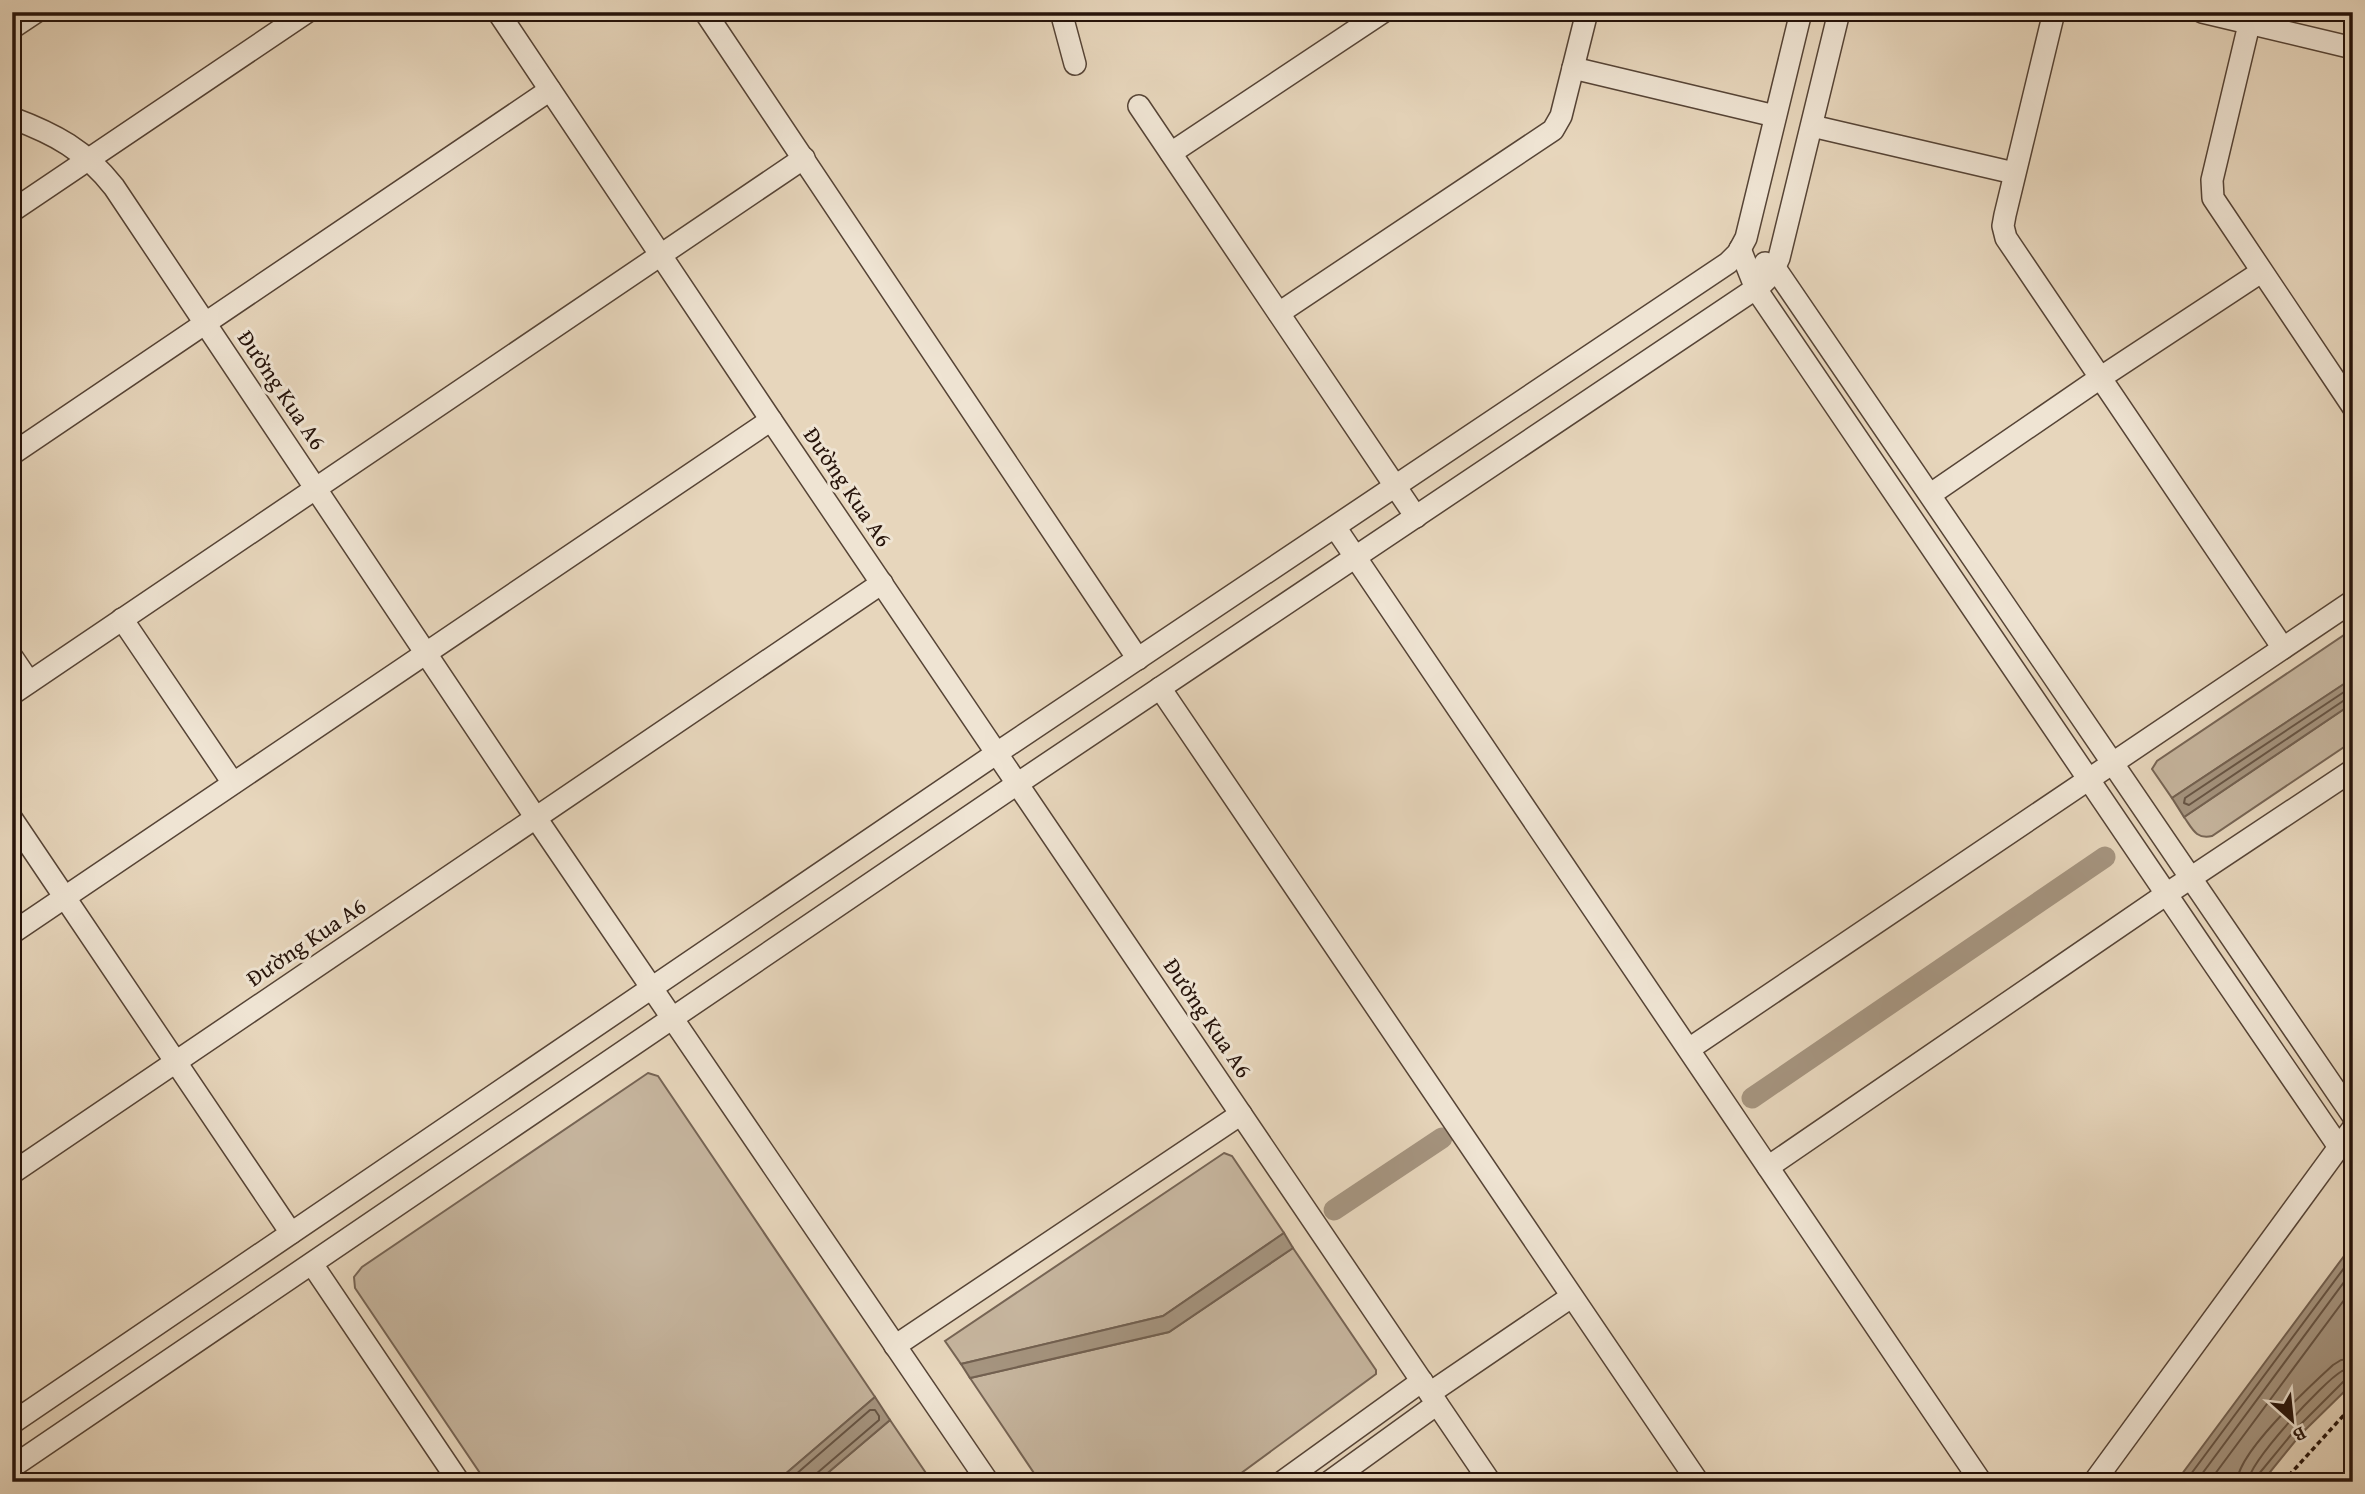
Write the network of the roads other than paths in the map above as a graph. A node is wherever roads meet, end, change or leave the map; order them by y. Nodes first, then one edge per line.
1 (36, 12) edge
2 (307, 12) edge
3 (498, 12) edge
4 (705, 12) edge
5 (1061, 12) edge
6 (1383, 12) edge
7 (1587, 12) edge
8 (1801, 12) edge
9 (2054, 12) edge
10 (2202, 12) edge
11 (1832, 14) edge
12 (2251, 18) edge
13 (12, 28) edge
14 (2353, 48) edge
15 (1075, 64) dead end
16 (1573, 68) junction
17 (550, 90) junction
18 (1139, 106) dead end
19 (1775, 116) junction
20 (12, 118) edge
21 (1812, 126) junction
22 (1171, 153) junction
23 (803, 158) junction
24 (90, 159) junction
25 (2014, 173) junction
26 (12, 211) edge
27 (1740, 249) junction
28 (660, 255) junction
29 (1775, 268) junction
30 (2262, 272) junction
31 (1756, 289) junction
32 (1279, 313) junction
33 (205, 323) junction
34 (2100, 378) junction
35 (2353, 407) edge
36 (771, 420) junction
37 (12, 454) edge
38 (1396, 486) junction
39 (316, 488) junction
40 (1931, 494) junction
41 (1416, 517) junction
42 (1335, 527) junction
43 (1356, 558) junction
44 (882, 583) junction
45 (2353, 601) edge
46 (122, 619) junction
47 (2283, 648) junction
48 (427, 652) junction
49 (12, 657) edge
50 (1138, 659) junction
51 (21, 688) edge
52 (1160, 688) junction
53 (997, 753) junction
54 (2112, 763) junction
55 (2353, 770) edge
56 (2088, 779) junction
57 (233, 783) junction
58 (1017, 783) junction
59 (536, 818) junction
60 (12, 819) edge
61 (2190, 879) junction
62 (2165, 895) junction
63 (64, 897) junction
64 (12, 933) edge
65 (653, 989) junction
66 (672, 1018) junction
67 (1689, 1049) junction
68 (176, 1063) junction
69 (1241, 1114) junction
70 (2353, 1116) edge
71 (2353, 1128) edge
72 (2339, 1147) junction
73 (1768, 1167) junction
74 (12, 1173) edge
75 (291, 1233) junction
76 (312, 1264) junction
77 (1571, 1297) junction
78 (895, 1346) junction
79 (1430, 1393) junction
80 (12, 1423) edge
81 (12, 1467) edge
82 (458, 1482) edge
83 (988, 1482) edge
84 (1282, 1482) edge
85 (1329, 1482) edge
86 (1490, 1482) edge
87 (1698, 1482) edge
88 (1981, 1482) edge
89 (2094, 1482) edge

1 - 13 street
2 - 24 street
3 - 17 street, Đường Kua A6
4 - 23 street
5 - 15 street
6 - 22 street
7 - 16 street
8 - 19 street
9 - 25 street
10 - 12 street
11 - 21 street
12 - 14 street
12 - 30 street
16 - 19 street
16 - 32 street
17 - 28 street, Đường Kua A6
17 - 33 street
18 - 22 street
19 - 27 street
20 - 24 street, Đường Kua A6
21 - 25 street
21 - 29 street
22 - 32 street
23 - 28 street
23 - 50 street
24 - 26 street
24 - 33 street, Đường Kua A6
25 - 34 street
27 - 29 street
27 - 31 street
27 - 38 street
28 - 36 street, Đường Kua A6
28 - 39 street
29 - 31 street
29 - 40 street
30 - 34 street
30 - 35 street
31 - 41 street
31 - 56 street
32 - 38 street
33 - 37 street
33 - 39 street, Đường Kua A6
34 - 40 street
34 - 47 street
36 - 44 street, Đường Kua A6
36 - 48 street, Đường Kua A6
38 - 41 street
38 - 42 street
39 - 46 street
39 - 48 street, Đường Kua A6
40 - 54 street
41 - 43 street
42 - 43 street
42 - 50 street
43 - 52 street
43 - 67 street
44 - 53 street, Đường Kua A6
44 - 59 street, Đường Kua A6
45 - 47 street
46 - 51 street
46 - 57 street
47 - 54 street
48 - 57 street, Đường Kua A6
48 - 59 street, Đường Kua A6
49 - 51 street
50 - 53 street
52 - 58 street
52 - 77 street
53 - 58 street, Đường Kua A6
53 - 65 street
54 - 56 street
54 - 61 street
55 - 61 street
56 - 62 street
56 - 67 street
57 - 63 street, Đường Kua A6
58 - 66 street
58 - 69 street, Đường Kua A6
59 - 65 street, Đường Kua A6
59 - 68 street, Đường Kua A6
60 - 63 street
61 - 62 street
61 - 70 street
62 - 72 street
62 - 73 street
63 - 64 street, Đường Kua A6
63 - 68 street
65 - 66 street, Đường Kua A6
65 - 75 street
66 - 76 street
66 - 78 street, Đường Kua A6
67 - 73 street
68 - 74 street, Đường Kua A6
68 - 75 street
69 - 78 street
69 - 79 street, Đường Kua A6
71 - 72 street
72 - 89 street
73 - 88 street
75 - 80 street
76 - 81 street
76 - 82 street
77 - 79 street
77 - 87 street
78 - 83 street, Đường Kua A6
79 - 84 street
79 - 85 street
79 - 86 street, Đường Kua A6

